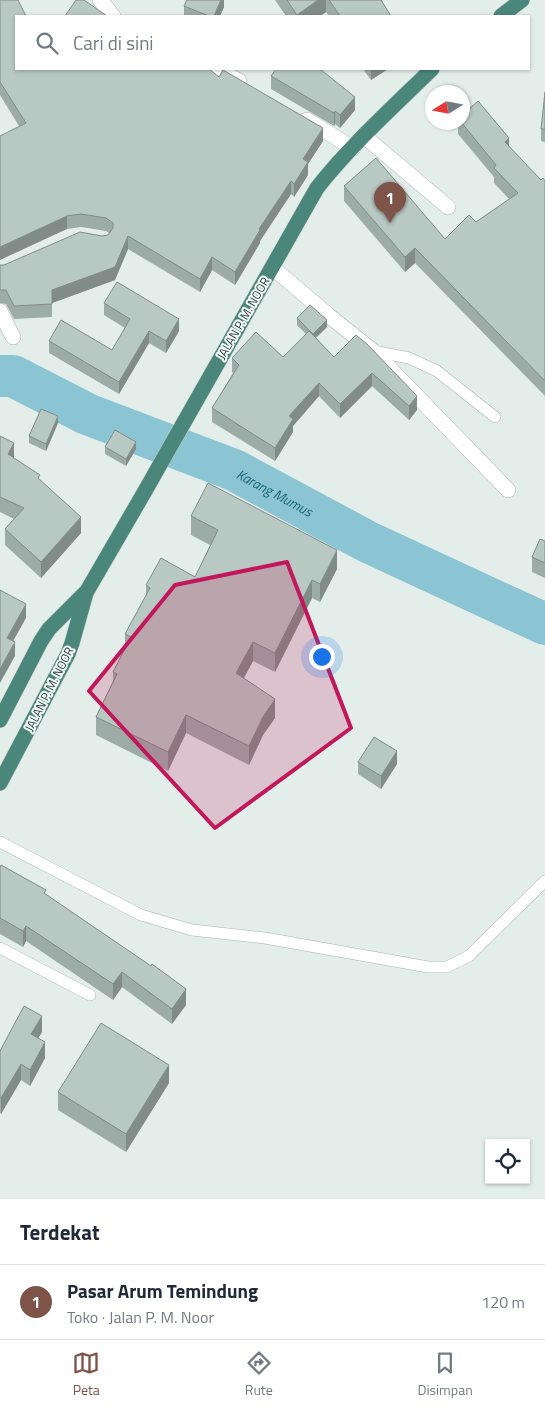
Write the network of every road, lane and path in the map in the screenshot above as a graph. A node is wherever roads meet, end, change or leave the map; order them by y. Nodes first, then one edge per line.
1 (100, 0) edge
2 (522, 0) edge
3 (112, 15) edge
4 (502, 15) edge
5 (217, 70) edge
6 (431, 70) edge
7 (248, 86) edge
8 (297, 115) edge
9 (364, 136) junction
10 (353, 148) junction
11 (448, 208) dead end
12 (272, 267) junction
13 (0, 311) edge
14 (13, 338) dead end
15 (374, 351) junction
16 (495, 417) dead end
17 (508, 490) dead end
18 (87, 591) junction
19 (0, 720) edge
20 (0, 783) edge
21 (0, 842) edge
22 (545, 881) edge
23 (0, 948) edge
24 (90, 995) dead end

1 - 3 street
2 - 4 highway
5 - 7 street
6 - 9 highway, JALAN P. M. NOOR
8 - 10 street
9 - 10 highway, JALAN P. M. NOOR
9 - 11 street
10 - 12 highway, JALAN P. M. NOOR
12 - 15 street
12 - 18 highway, JALAN P. M. NOOR
13 - 14 street
15 - 16 lane
15 - 17 street
18 - 19 highway, JALAN P. M. NOOR
18 - 20 highway, JALAN P. M. NOOR
21 - 22 lane
23 - 24 lane

